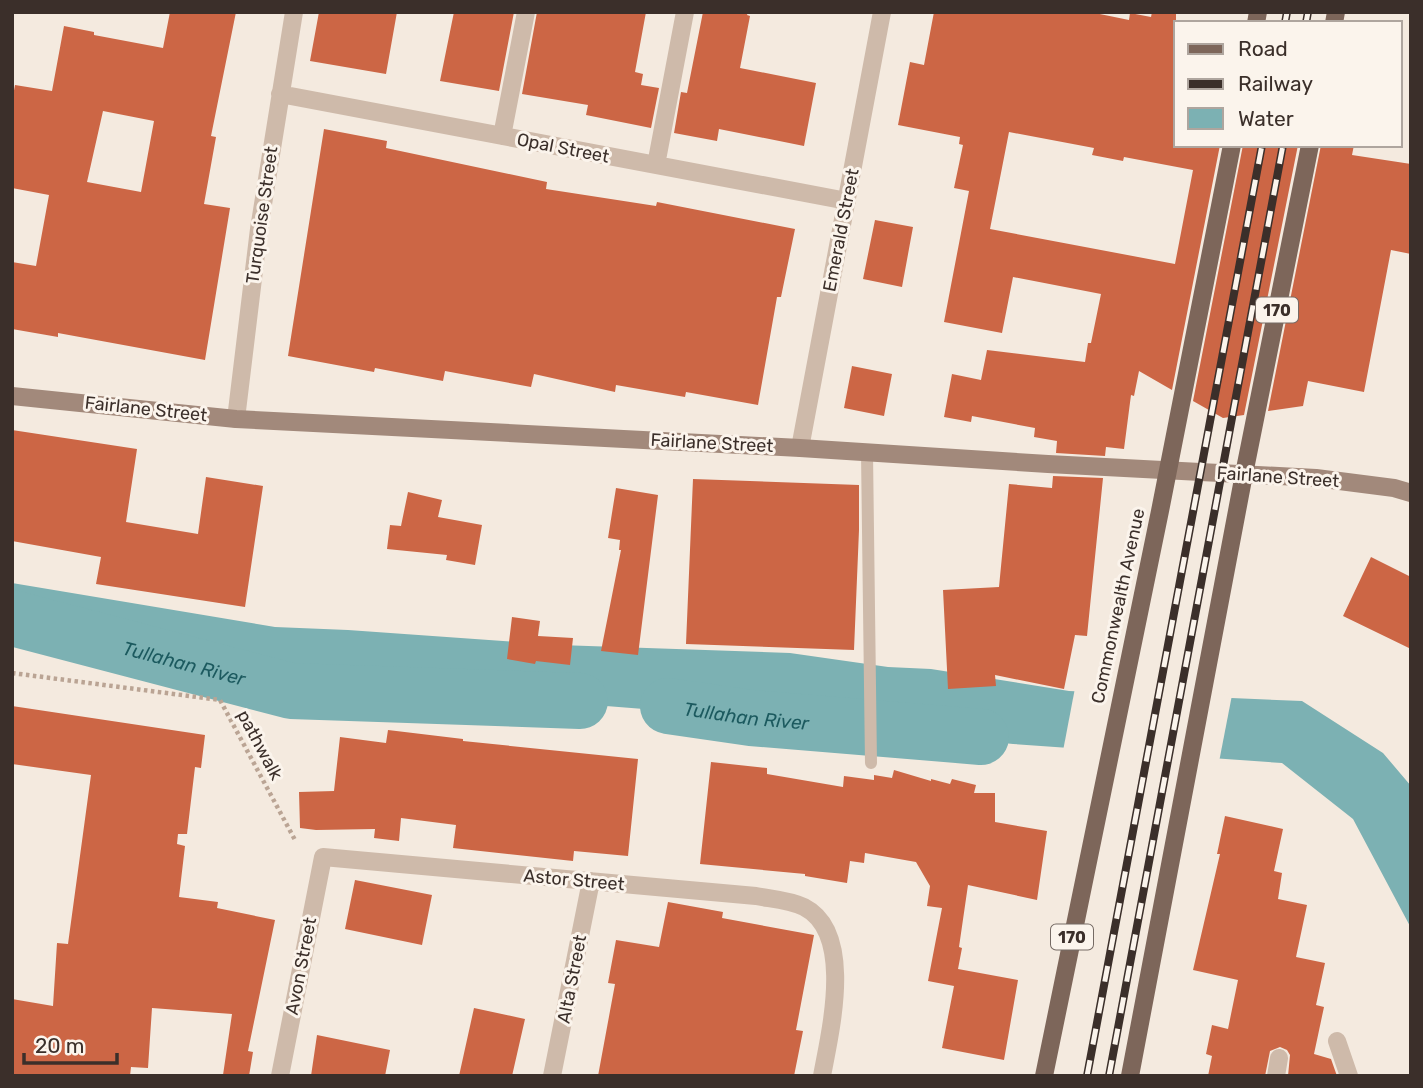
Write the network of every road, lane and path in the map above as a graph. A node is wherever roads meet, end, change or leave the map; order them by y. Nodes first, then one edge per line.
1 (294, 12) edge
2 (526, 12) edge
3 (685, 12) edge
4 (882, 12) edge
5 (280, 94) junction
6 (502, 136) junction
7 (1232, 147) edge
8 (1310, 147) edge
9 (656, 165) junction
10 (847, 201) junction
11 (12, 396) edge
12 (236, 419) junction
13 (800, 448) junction
14 (867, 453) junction
15 (1168, 470) junction
16 (1244, 474) junction
17 (1411, 493) edge
18 (12, 673) edge
19 (871, 763) dead end
20 (295, 840) dead end
21 (323, 857) joint
22 (591, 881) junction
23 (1337, 1041) dead end
24 (280, 1076) edge
25 (552, 1076) edge
26 (822, 1076) edge
27 (1044, 1076) edge
28 (1130, 1076) edge
29 (1349, 1076) edge

1 - 5 street, Turquoise Street
2 - 6 street
3 - 9 street
4 - 10 street, Emerald Street
5 - 6 street, Opal Street
5 - 12 street, Turquoise Street
6 - 9 street, Opal Street
7 - 15 main road, Commonwealth Avenue / 170
8 - 16 main road, 170
9 - 10 street, Opal Street
10 - 13 street, Emerald Street
11 - 12 street, Fairlane Street
12 - 13 street, Fairlane Street
13 - 14 street, Fairlane Street
14 - 15 street, Fairlane Street
14 - 19 lane
15 - 16 street, Fairlane Street
15 - 27 main road, Commonwealth Avenue / 170
16 - 17 street, Fairlane Street
16 - 28 main road, 170
18 - 20 path, pathwalk
21 - 22 street, Astor Street
21 - 24 street, Avon Street
22 - 25 street, Alta Street
22 - 26 street, Astor Street
23 - 29 street

